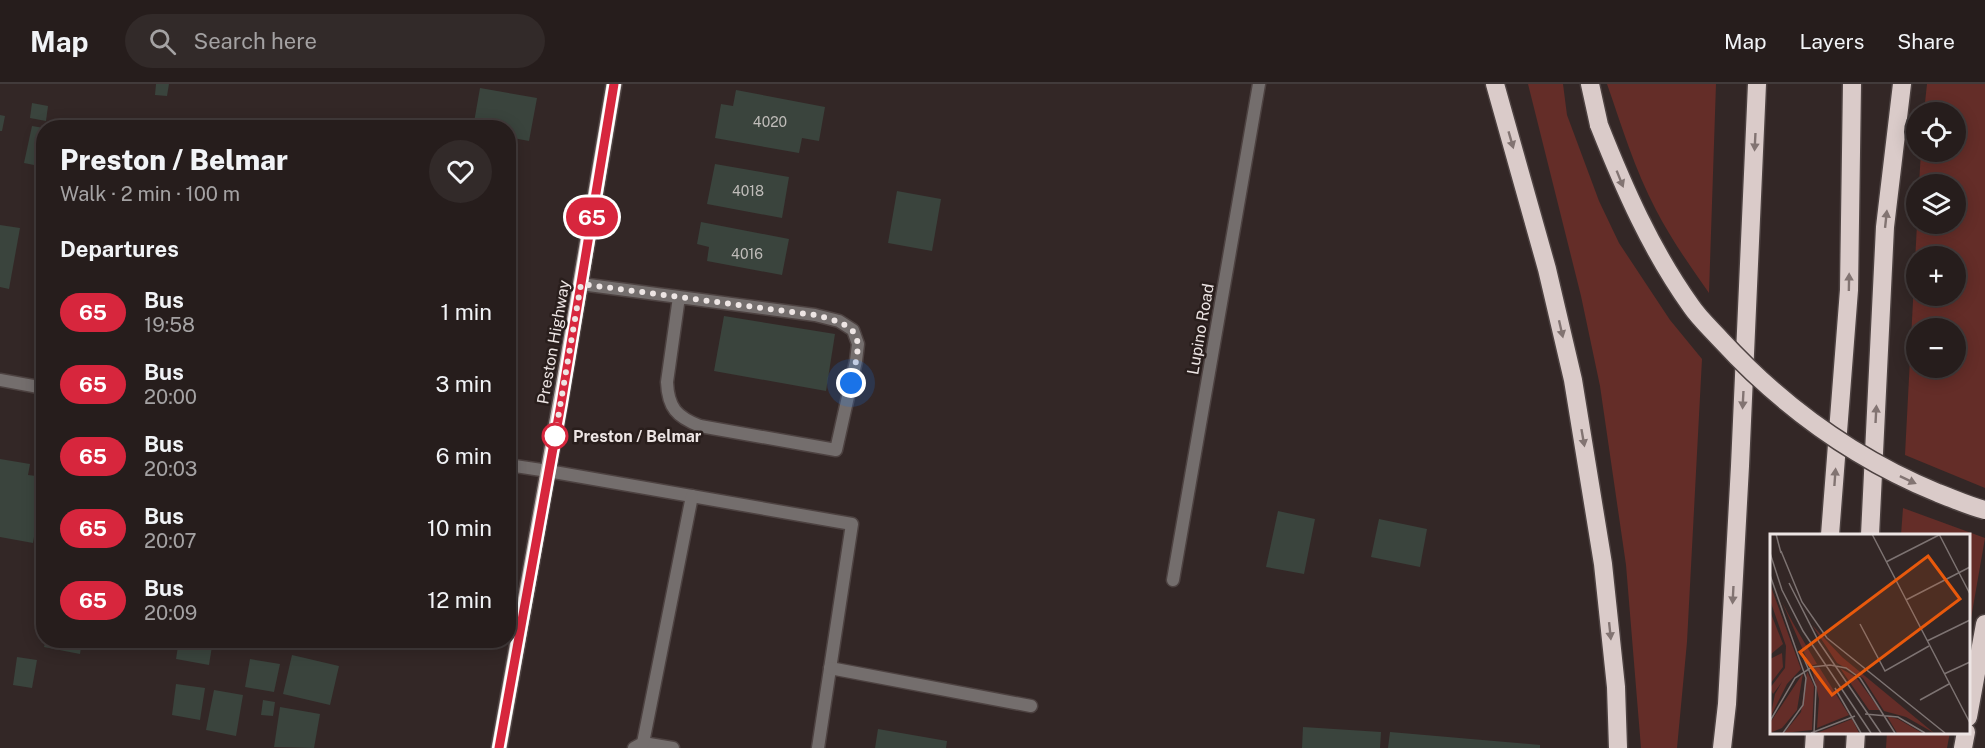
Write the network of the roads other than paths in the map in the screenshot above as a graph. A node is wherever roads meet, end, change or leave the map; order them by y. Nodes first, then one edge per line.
1 (614, 84) edge
2 (1259, 84) edge
3 (1495, 84) edge
4 (1590, 84) edge
5 (1757, 84) edge
6 (1852, 84) edge
7 (1902, 84) edge
8 (581, 284) junction
9 (679, 297) junction
10 (0, 380) edge
11 (36, 387) edge
12 (516, 466) edge
13 (548, 471) junction
14 (692, 496) junction
15 (1985, 510) edge
16 (1830, 534) edge
17 (1870, 534) edge
18 (1173, 580) dead end
19 (1985, 624) edge
20 (830, 668) junction
21 (1030, 706) dead end
22 (1970, 706) edge
23 (1815, 733) edge
24 (1856, 733) edge
25 (1966, 733) edge
26 (639, 746) edge
27 (499, 748) edge
28 (674, 748) edge
29 (818, 748) edge
30 (1618, 748) edge
31 (1722, 748) edge
32 (1814, 748) edge
33 (1855, 748) edge
34 (1963, 748) edge

1 - 8 main road, Preston Highway
2 - 18 street, Lupino Road
3 -> 30 highway
4 -> 15 highway, bridge
5 -> 31 highway
16 -> 6 highway
17 -> 7 highway
8 - 9 street
8 - 13 main road, Preston Highway
9 - 9 street
10 - 11 street
12 - 13 street
13 - 14 street
13 - 27 main road, Preston Highway
14 - 20 street
14 - 26 street
19 - 22 highway
20 - 21 street
20 - 29 street
23 - 32 highway
24 - 33 highway
25 - 34 highway
26 - 28 street

